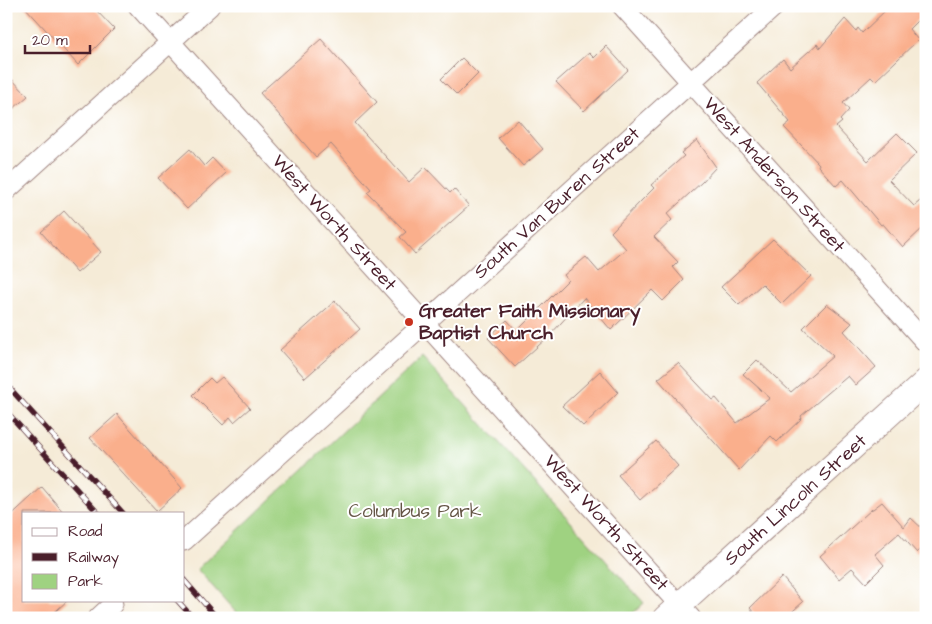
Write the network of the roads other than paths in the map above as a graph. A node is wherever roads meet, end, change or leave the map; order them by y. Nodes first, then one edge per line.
1 (138, 6) edge
2 (210, 6) edge
3 (622, 6) edge
4 (775, 6) edge
5 (171, 42) junction
6 (691, 82) junction
7 (6, 191) edge
8 (424, 323) junction
9 (926, 343) edge
10 (926, 381) edge
11 (185, 540) edge
12 (113, 604) dead end
13 (678, 613) edge
14 (98, 618) edge

1 - 5 street, West Worth Street
2 - 5 street
3 - 6 street, West Anderson Street
4 - 6 street, South Van Buren Street
5 - 7 street
5 - 8 street, West Worth Street
6 - 8 street, South Van Buren Street
6 - 9 street, West Anderson Street
8 - 11 street, South Van Buren Street
8 - 13 street, West Worth Street
10 - 13 street, South Lincoln Street
12 - 14 street

